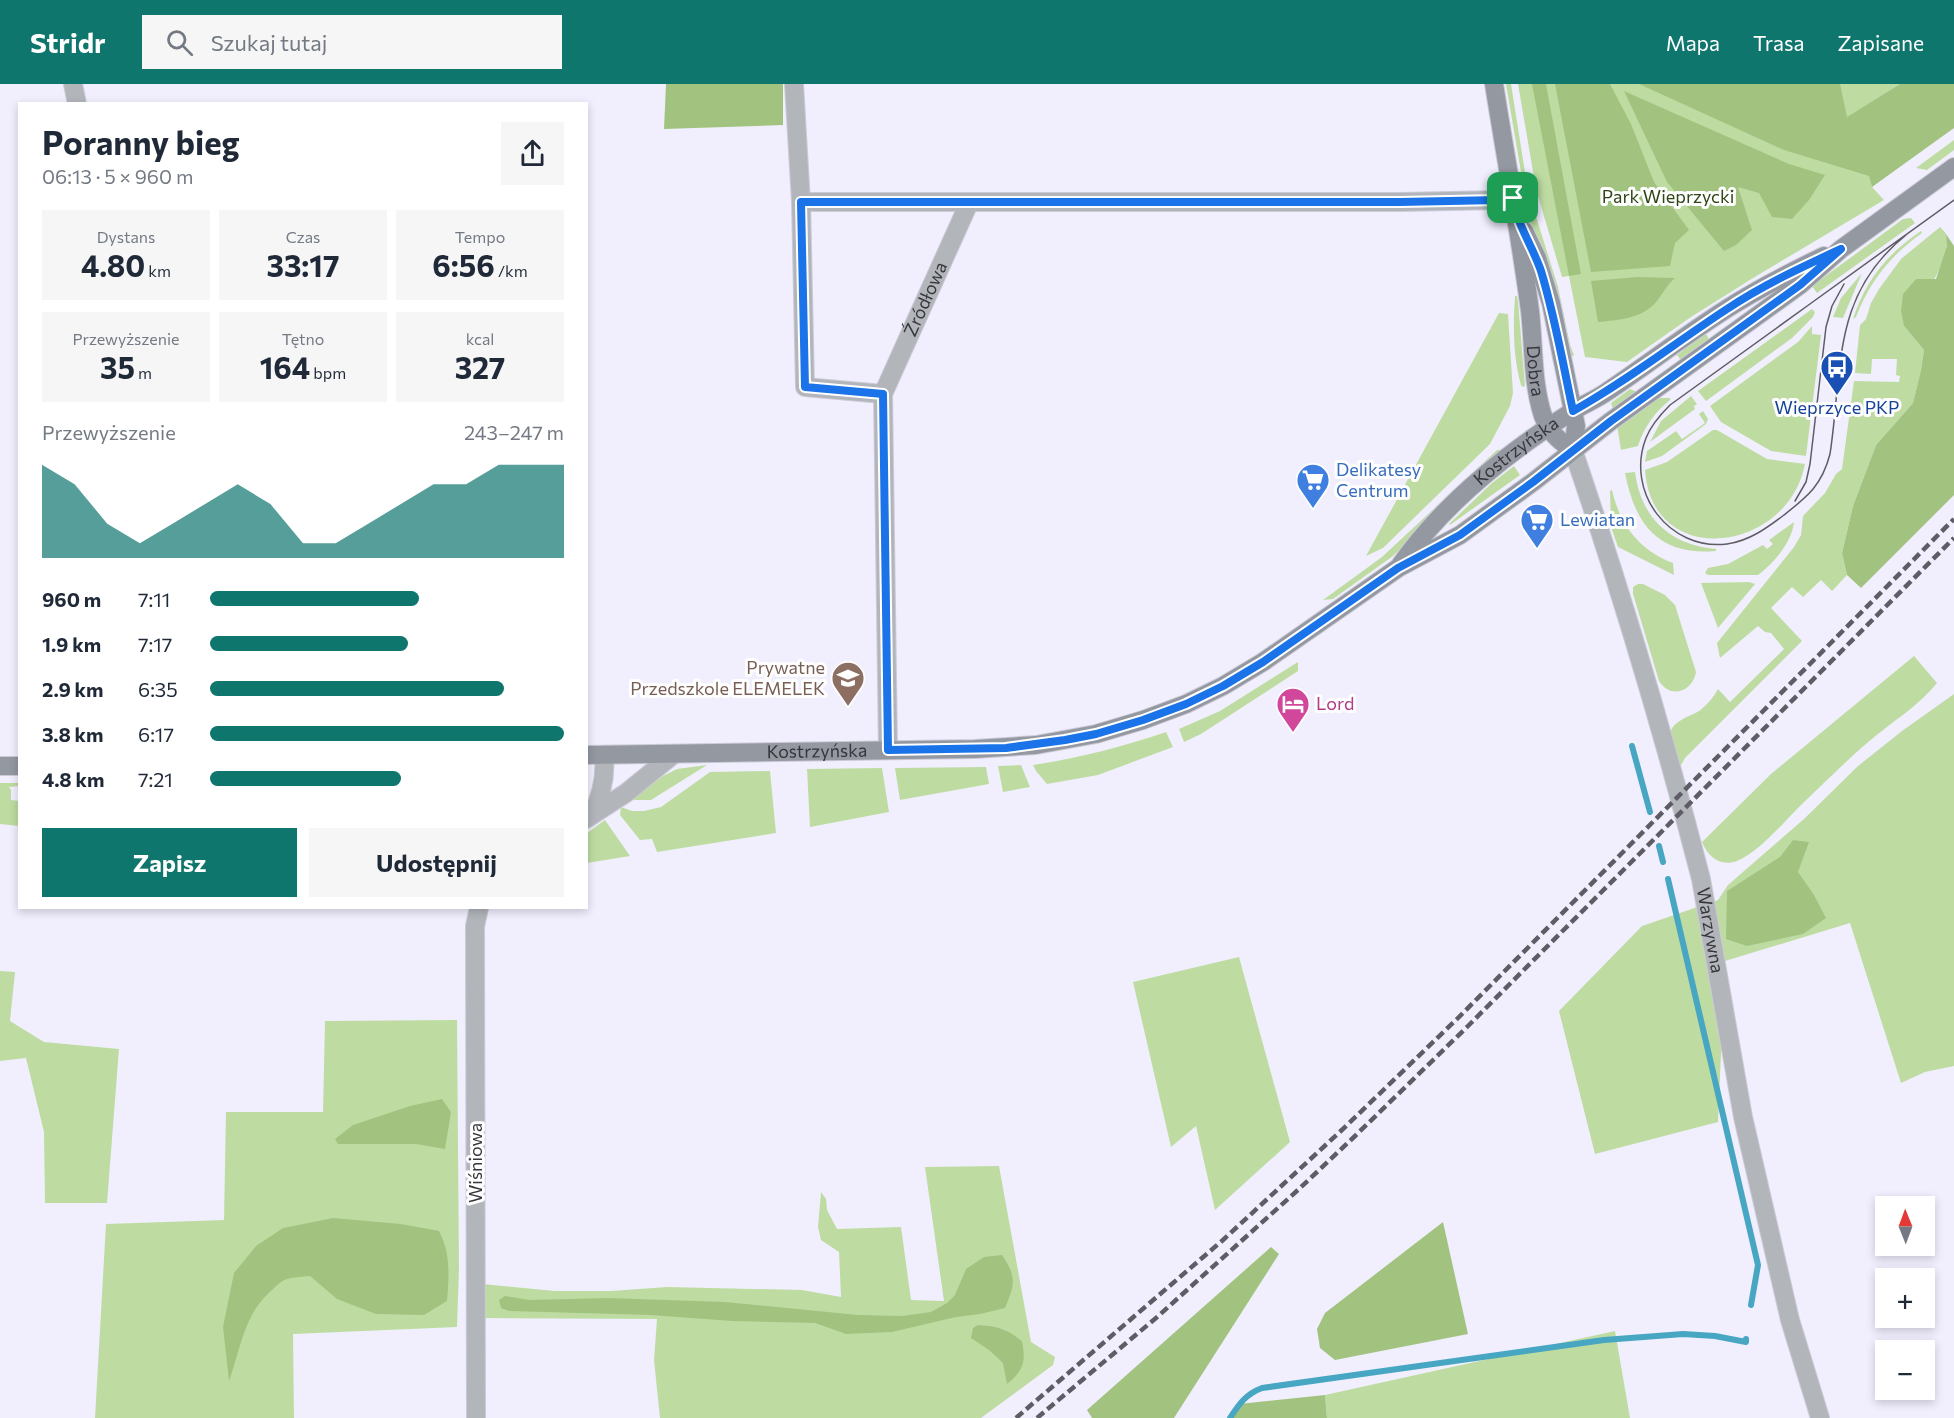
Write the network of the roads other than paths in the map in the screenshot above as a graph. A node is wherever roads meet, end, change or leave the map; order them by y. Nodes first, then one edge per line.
1 (73, 84) edge
2 (794, 84) edge
3 (1494, 84) edge
4 (78, 102) edge
5 (1954, 167) edge
6 (801, 202) junction
7 (969, 203) junction
8 (1513, 203) junction
9 (1841, 249) junction
10 (883, 394) junction
11 (1573, 411) junction
12 (1549, 428) junction
13 (1573, 450) junction
14 (1398, 568) junction
15 (888, 750) junction
16 (674, 754) junction
17 (595, 755) edge
18 (18, 765) edge
19 (0, 766) edge
20 (589, 817) edge
21 (479, 909) edge
22 (476, 1418) edge
23 (1820, 1418) edge

1 - 4 street
2 - 6 street
3 - 8 main road, Dobra
5 - 9 main road, Kostrzyńska
6 - 7 street
6 - 10 street
7 - 8 street
7 - 10 street, Źródłowa
8 - 11 main road, Dobra
8 - 12 main road, Dobra
9 - 11 main road, Kostrzyńska
9 - 13 main road, Kostrzyńska
10 - 15 street, Źródłowa
11 - 12 main road, Kostrzyńska
11 - 13 main road, Dobra
12 - 13 main road, Dobra
12 - 14 main road, Kostrzyńska
13 - 14 main road, Kostrzyńska
13 - 23 street, Warzywna
14 - 15 main road, Kostrzyńska
15 - 16 main road, Kostrzyńska
16 - 17 main road, Kostrzyńska
16 - 20 street
17 - 20 street
18 - 19 main road
21 - 22 street, Wiśniowa

